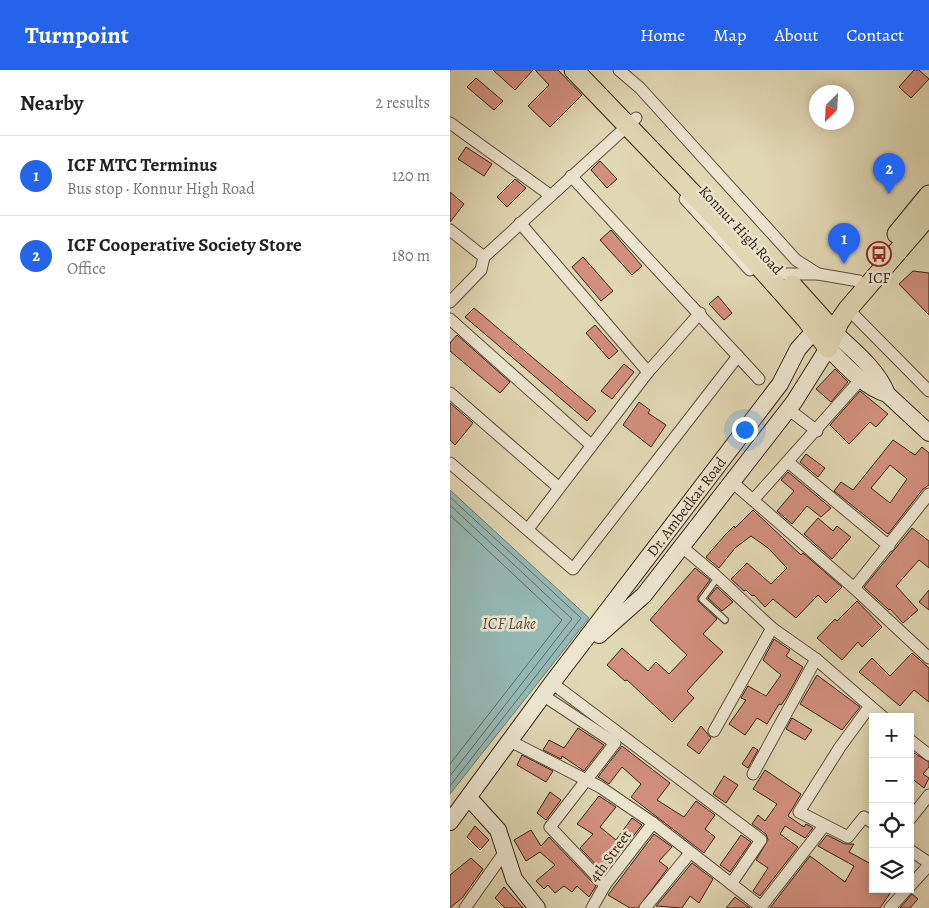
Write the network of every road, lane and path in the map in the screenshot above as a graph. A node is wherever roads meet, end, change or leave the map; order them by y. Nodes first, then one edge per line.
1 (565, 70) edge
2 (574, 70) edge
3 (588, 70) edge
4 (619, 70) edge
5 (450, 124) edge
6 (629, 124) junction
7 (571, 176) junction
8 (550, 195) junction
9 (925, 214) edge
10 (520, 223) junction
11 (450, 230) edge
12 (484, 257) junction
13 (782, 274) junction
14 (818, 274) junction
15 (860, 281) junction
16 (450, 302) edge
17 (848, 309) junction
18 (700, 314) junction
19 (450, 319) edge
20 (820, 331) junction
21 (738, 356) junction
22 (648, 372) junction
23 (759, 379) dead end
24 (862, 379) junction
25 (929, 391) edge
26 (450, 393) edge
27 (773, 394) junction
28 (887, 394) junction
29 (786, 411) junction
30 (817, 432) junction
31 (929, 433) edge
32 (591, 445) junction
33 (788, 462) junction
34 (450, 463) edge
35 (731, 481) junction
36 (558, 487) junction
37 (929, 494) edge
38 (753, 500) junction
39 (528, 529) junction
40 (681, 546) junction
41 (889, 546) junction
42 (718, 577) junction
43 (854, 588) junction
44 (725, 620) dead end
45 (772, 628) junction
46 (572, 658) junction
47 (929, 658) edge
48 (816, 659) junction
49 (548, 690) junction
50 (870, 706) junction
51 (878, 713) edge
52 (714, 731) dead end
53 (510, 741) junction
54 (914, 743) edge
55 (929, 755) edge
56 (753, 774) dead end
57 (588, 781) junction
58 (469, 798) junction
59 (927, 800) edge
60 (914, 815) edge
61 (869, 819) edge
62 (450, 822) edge
63 (653, 824) junction
64 (824, 826) junction
65 (504, 853) junction
66 (690, 853) junction
67 (914, 853) edge
68 (929, 864) edge
69 (914, 881) edge
70 (731, 884) junction
71 (606, 885) junction
72 (903, 893) edge
73 (465, 908) edge
74 (538, 908) edge
75 (592, 908) edge
76 (645, 908) edge
77 (890, 908) edge

1 - 6 street
2 - 6 main road
3 - 6 main road, Konnur High Road
4 - 14 street
5 - 8 street
6 - 7 street
6 - 13 main road, Konnur High Road
6 - 20 main road
7 - 8 street
7 - 18 street
8 - 10 street
9 - 15 main road
9 - 17 main road
10 - 12 street
10 - 22 street
11 - 12 street
12 - 16 street
13 - 14 street
13 - 20 main road, Konnur High Road
14 - 15 street
15 - 20 main road
17 - 20 main road
17 - 25 street
18 - 21 street
18 - 22 street
19 - 32 street
20 - 24 main road, Konnur High Road
20 - 27 main road, Dr. Ambedkar Road
20 - 28 main road, Konnur High Road
20 - 29 main road, Dr. Ambedkar Road
21 - 23 street
21 - 39 street
22 - 32 street
24 - 28 main road, Konnur High Road
24 - 30 street
26 - 36 street
27 - 29 street
27 - 46 main road, Dr. Ambedkar Road
28 - 31 main road, Konnur High Road
29 - 30 street
29 - 35 main road, Dr. Ambedkar Road
30 - 33 street
32 - 36 street
33 - 38 street
33 - 41 street
34 - 39 street
35 - 38 street
35 - 40 main road, Dr. Ambedkar Road
36 - 39 street
37 - 41 street
38 - 43 street
40 - 42 street
40 - 46 main road, Dr. Ambedkar Road
41 - 43 street
42 - 44 lane
42 - 45 street
43 - 47 street
45 - 48 street
45 - 52 street
46 - 49 main road, Dr. Ambedkar Road
48 - 50 street
48 - 56 street
49 - 53 main road, Dr. Ambedkar Road
49 - 57 street
49 - 70 street
50 - 51 street
50 - 64 street
53 - 57 street
53 - 58 main road, Dr. Ambedkar Road
54 - 55 street
57 - 63 street
57 - 71 street
58 - 62 main road, Dr. Ambedkar Road
58 - 65 main road
59 - 60 street
61 - 64 street
63 - 66 street
63 - 71 street, 4th Street
64 - 70 street
65 - 73 street
65 - 74 main road
66 - 70 street
66 - 76 street
67 - 68 street
68 - 69 street
71 - 75 street, 4th Street
72 - 77 street

